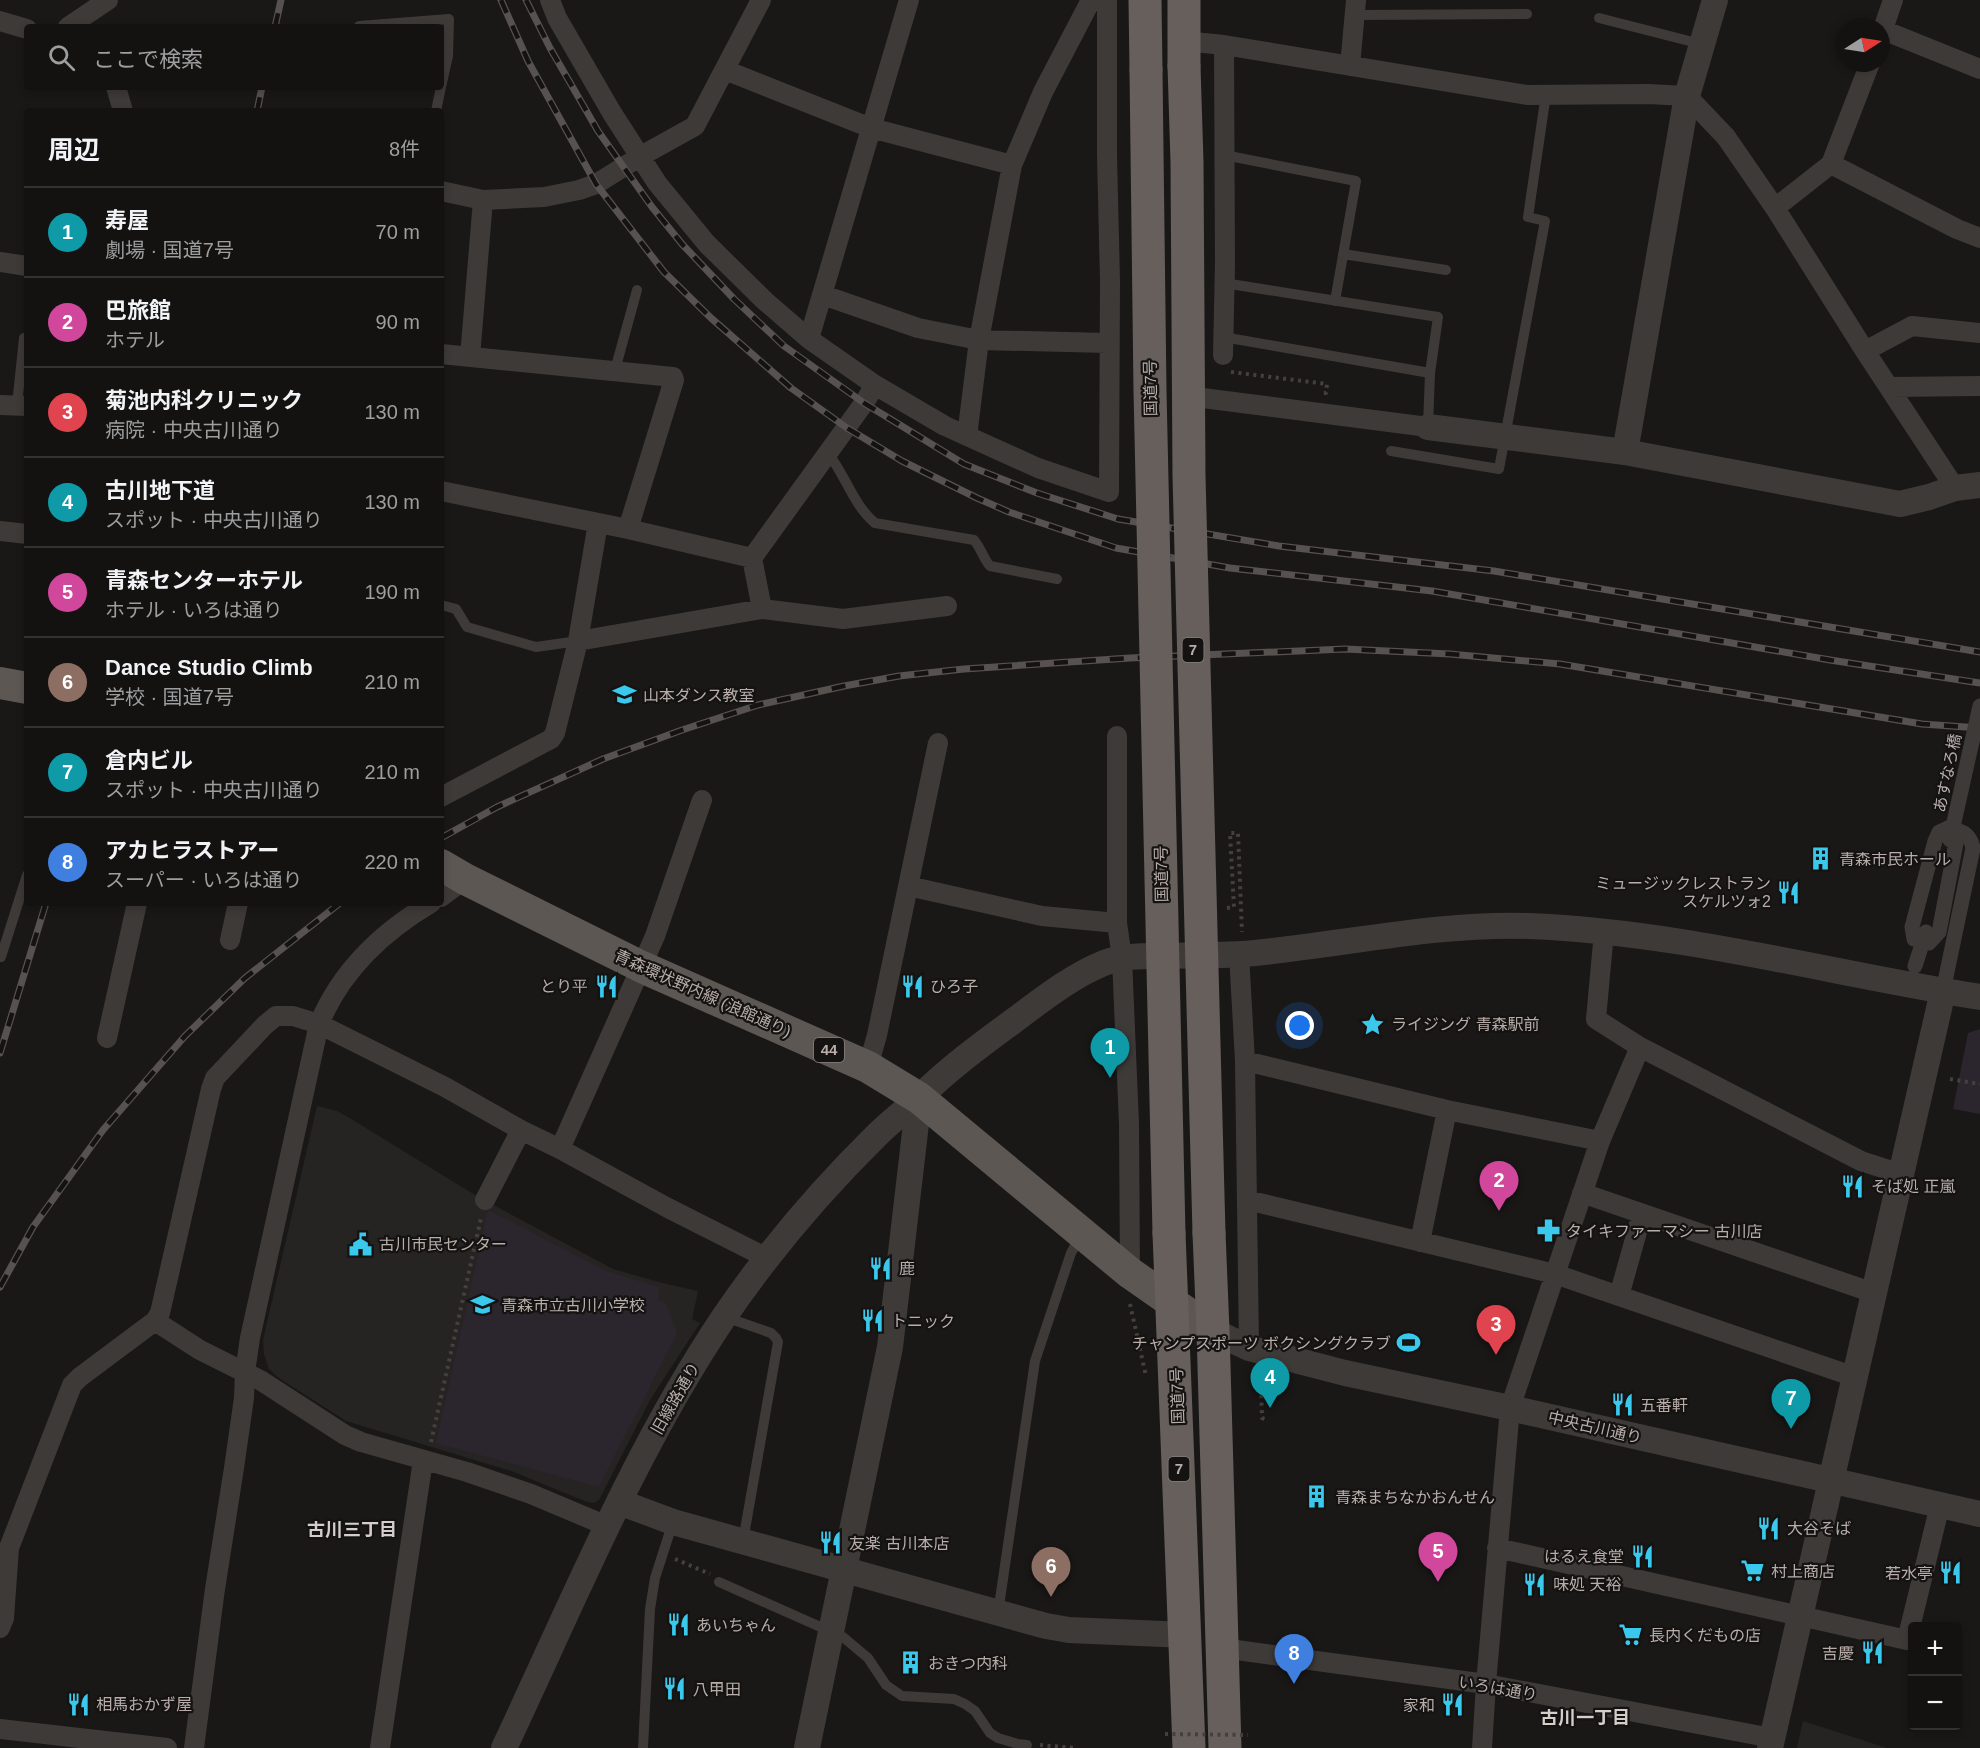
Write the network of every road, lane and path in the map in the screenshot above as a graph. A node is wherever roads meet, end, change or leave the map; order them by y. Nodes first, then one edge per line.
1 (108, 0) edge
2 (550, 0) edge
3 (761, 0) edge
4 (909, 0) edge
5 (1145, 0) edge
6 (1184, 0) edge
7 (1715, 0) edge
8 (1893, 0) edge
9 (1090, 1) edge
10 (1355, 7) edge
11 (1527, 14) dead end
12 (1599, 18) dead end
13 (1887, 18) edge
14 (0, 21) edge
15 (72, 24) edge
16 (384, 24) edge
17 (24, 28) edge
18 (1890, 35) edge
19 (1701, 44) junction
20 (1224, 45) junction
21 (1184, 53) junction
22 (1350, 66) junction
23 (1980, 69) edge
24 (725, 70) junction
25 (1867, 72) edge
26 (444, 74) edge
27 (117, 90) edge
28 (440, 90) edge
29 (1546, 94) junction
30 (1687, 96) junction
31 (122, 108) edge
32 (436, 108) edge
33 (871, 128) junction
34 (1224, 155) junction
35 (641, 156) junction
36 (1831, 164) junction
37 (1012, 165) junction
38 (444, 192) edge
39 (483, 200) junction
40 (1775, 208) junction
41 (1980, 238) edge
42 (1343, 254) junction
43 (0, 262) edge
44 (24, 266) edge
45 (1446, 270) dead end
46 (1224, 284) junction
47 (637, 290) dead end
48 (823, 295) junction
49 (1335, 301) junction
50 (1980, 333) edge
51 (24, 338) dead end
52 (809, 339) junction
53 (979, 340) junction
54 (1108, 343) junction
55 (1865, 351) junction
56 (444, 354) edge
57 (1226, 355) junction
58 (470, 357) junction
59 (615, 370) junction
60 (1430, 373) junction
61 (875, 385) junction
62 (1980, 386) edge
63 (1890, 387) junction
64 (1314, 392) dead end
65 (1187, 396) junction
66 (15, 405) edge
67 (1428, 427) junction
68 (967, 436) junction
69 (1504, 436) junction
70 (1391, 451) dead end
71 (1625, 452) junction
72 (828, 453) junction
73 (1968, 487) edge
74 (444, 492) edge
75 (598, 523) junction
76 (628, 529) junction
77 (0, 531) edge
78 (24, 534) edge
79 (752, 558) junction
80 (1057, 579) dead end
81 (444, 606) edge
82 (947, 606) dead end
83 (762, 609) junction
84 (578, 641) junction
85 (0, 683) edge
86 (24, 687) edge
87 (1980, 706) edge
88 (1116, 736) dead end
89 (938, 742) dead end
90 (444, 795) edge
91 (702, 801) dead end
92 (449, 880) edge
93 (24, 885) edge
94 (908, 886) junction
95 (137, 906) edge
96 (237, 906) edge
97 (425, 906) edge
98 (1223, 908) dead end
99 (1117, 923) junction
100 (1604, 932) junction
101 (1926, 932) dead end
102 (230, 940) dead end
103 (1241, 943) junction
104 (2, 957) dead end
105 (1122, 958) junction
106 (1915, 966) dead end
107 (642, 967) junction
108 (1943, 991) junction
109 (1980, 997) edge
110 (319, 1024) junction
111 (107, 1038) dead end
112 (1640, 1047) junction
113 (1245, 1061) junction
114 (868, 1067) junction
115 (1950, 1079) dead end
116 (1980, 1084) edge
117 (919, 1098) junction
118 (1447, 1110) junction
119 (521, 1130) junction
120 (1600, 1142) junction
121 (560, 1149) junction
122 (1901, 1174) junction
123 (1582, 1193) junction
124 (485, 1200) joint
125 (1247, 1200) junction
126 (1642, 1214) junction
127 (1082, 1234) junction
128 (1420, 1242) junction
129 (767, 1258) junction
130 (1555, 1274) junction
131 (1129, 1286) junction
132 (1874, 1293) junction
133 (1619, 1296) junction
134 (1173, 1304) junction
135 (724, 1317) junction
136 (155, 1321) junction
137 (1214, 1330) junction
138 (1253, 1360) junction
139 (244, 1372) junction
140 (1146, 1376) dead end
141 (1855, 1377) junction
142 (1510, 1408) junction
143 (1268, 1420) dead end
144 (426, 1454) junction
145 (1831, 1480) junction
146 (619, 1502) junction
147 (1940, 1505) junction
148 (1980, 1514) edge
149 (673, 1522) junction
150 (607, 1526) junction
151 (743, 1541) junction
152 (1497, 1548) junction
153 (662, 1554) junction
154 (845, 1570) junction
155 (719, 1582) joint
156 (998, 1614) junction
157 (1800, 1617) junction
158 (0, 1628) edge
159 (831, 1631) junction
160 (1186, 1635) junction
161 (1222, 1648) junction
162 (1486, 1684) junction
163 (0, 1729) edge
164 (1177, 1741) edge
165 (1236, 1742) edge
166 (1771, 1743) edge
167 (1028, 1745) joint
168 (167, 1748) edge
169 (194, 1748) edge
170 (380, 1748) edge
171 (504, 1748) edge
172 (643, 1748) edge
173 (807, 1748) edge
174 (1075, 1748) edge
175 (1482, 1748) edge

1 - 15 street
2 - 35 street
3 - 24 street
4 - 33 street
5 - 134 highway, 国道7号 / 7, bridge
6 - 21 highway, 7
7 - 19 street
8 - 13 street
9 - 37 street
9 - 54 street
10 - 11 lane
10 - 22 street
12 - 19 lane
14 - 17 street
16 - 26 lane
18 - 23 street
19 - 30 street
20 - 21 street
20 - 22 street
20 - 34 street
21 - 65 highway, 7, bridge
22 - 29 street
24 - 33 street
24 - 35 street
25 - 36 street
27 - 31 street
28 - 32 lane
29 - 30 street
29 - 69 lane
30 - 40 street
30 - 71 street
33 - 37 street
33 - 48 street
34 - 42 lane
34 - 46 street
35 - 39 street
35 - 52 street
36 - 40 street
36 - 41 street
37 - 53 street
38 - 39 street
39 - 58 street
40 - 55 street
42 - 45 lane
42 - 49 lane
43 - 44 street
46 - 49 lane
46 - 57 street
47 - 59 lane
48 - 52 street
48 - 53 street
49 - 60 lane
50 - 55 street
51 - 66 lane
52 - 61 street
53 - 54 street
53 - 68 street
54 - 68 street
55 - 63 street
56 - 58 street
57 - 60 lane
57 - 64 path
58 - 59 street
59 - 76 street
60 - 67 lane
61 - 68 street
61 - 72 street
62 - 63 street
63 - 73 street
65 - 67 street
65 - 137 highway, 7, bridge
67 - 69 street
69 - 70 lane
69 - 71 street
71 - 73 street
72 - 79 street
72 - 80 lane
74 - 75 street
75 - 76 street
75 - 84 street
76 - 79 street
77 - 78 street
79 - 83 street
81 - 84 lane
82 - 83 street
83 - 84 street
84 - 90 street
85 - 86 main road
87 - 108 street, あすなろ橋, bridge
88 - 99 street
89 - 94 street
91 - 107 street
92 - 107 main road, 青森環状野内線 (浪館通り) / 44
93 - 104 lane
94 - 99 street
94 - 114 street
95 - 111 street
96 - 102 street
97 - 110 street
98 - 103 path
99 - 105 street
100 - 103 street, 旧線路通り
100 - 108 street, 旧線路通り
100 - 112 street
101 - 106 street
103 - 105 street, 旧線路通り
103 - 113 street
105 - 117 street, 旧線路通り
105 - 131 street
107 - 114 main road, 青森環状野内線 (浪館通り) / 44
107 - 121 street
108 - 109 street, 旧線路通り
108 - 122 street
110 - 119 street
110 - 136 street
110 - 139 street
112 - 120 street
112 - 122 street
113 - 118 street
113 - 125 street
114 - 117 main road, 青森環状野内線 (浪館通り) / 44
115 - 116 path
117 - 127 main road, 青森環状野内線 (浪館通り) / 44
117 - 129 street, 旧線路通り
117 - 154 street
118 - 120 street
118 - 128 street
119 - 121 street
119 - 124 street
120 - 123 street
121 - 129 street
122 - 132 street
123 - 126 street
123 - 130 street
124 - 144 path
125 - 128 street
125 - 138 street
126 - 132 street
126 - 133 street
127 - 131 main road, 青森環状野内線 (浪館通り) / 44
127 - 156 lane
128 - 130 street
129 - 135 street, 旧線路通り
130 - 133 street
130 - 142 street
131 - 134 main road, 青森環状野内線 (浪館通り) / 44
131 - 140 path
132 - 141 street
133 - 141 street
134 - 137 main road, 青森環状野内線 (浪館通り) / 44
134 - 160 highway, 国道7号 / 7
135 - 146 street, 旧線路通り
135 - 151 lane
136 - 139 street
136 - 158 street
137 - 138 street, 中央古川通り
137 - 161 highway, 7
138 - 142 street, 中央古川通り
138 - 143 path
139 - 144 street
139 - 169 street
141 - 145 street
142 - 145 street, 中央古川通り
142 - 152 street
144 - 150 street
144 - 170 street
145 - 147 street, 中央古川通り
145 - 157 street
146 - 149 street
146 - 150 street, 旧線路通り
147 - 148 street, 中央古川通り
147 - 157 street
149 - 151 street
149 - 153 lane
150 - 171 street, 旧線路通り
151 - 154 street
152 - 157 street
152 - 162 street
153 - 155 path
153 - 172 lane
154 - 156 street
154 - 159 street
155 - 159 lane
156 - 160 street
157 - 166 street
159 - 167 lane
159 - 173 street
160 - 164 highway, 国道7号 / 7
161 - 162 street, いろは通り
161 - 165 highway, 7
162 - 166 street, いろは通り
162 - 175 street
163 - 168 street
164 - 165 path, bridge
167 - 174 path

